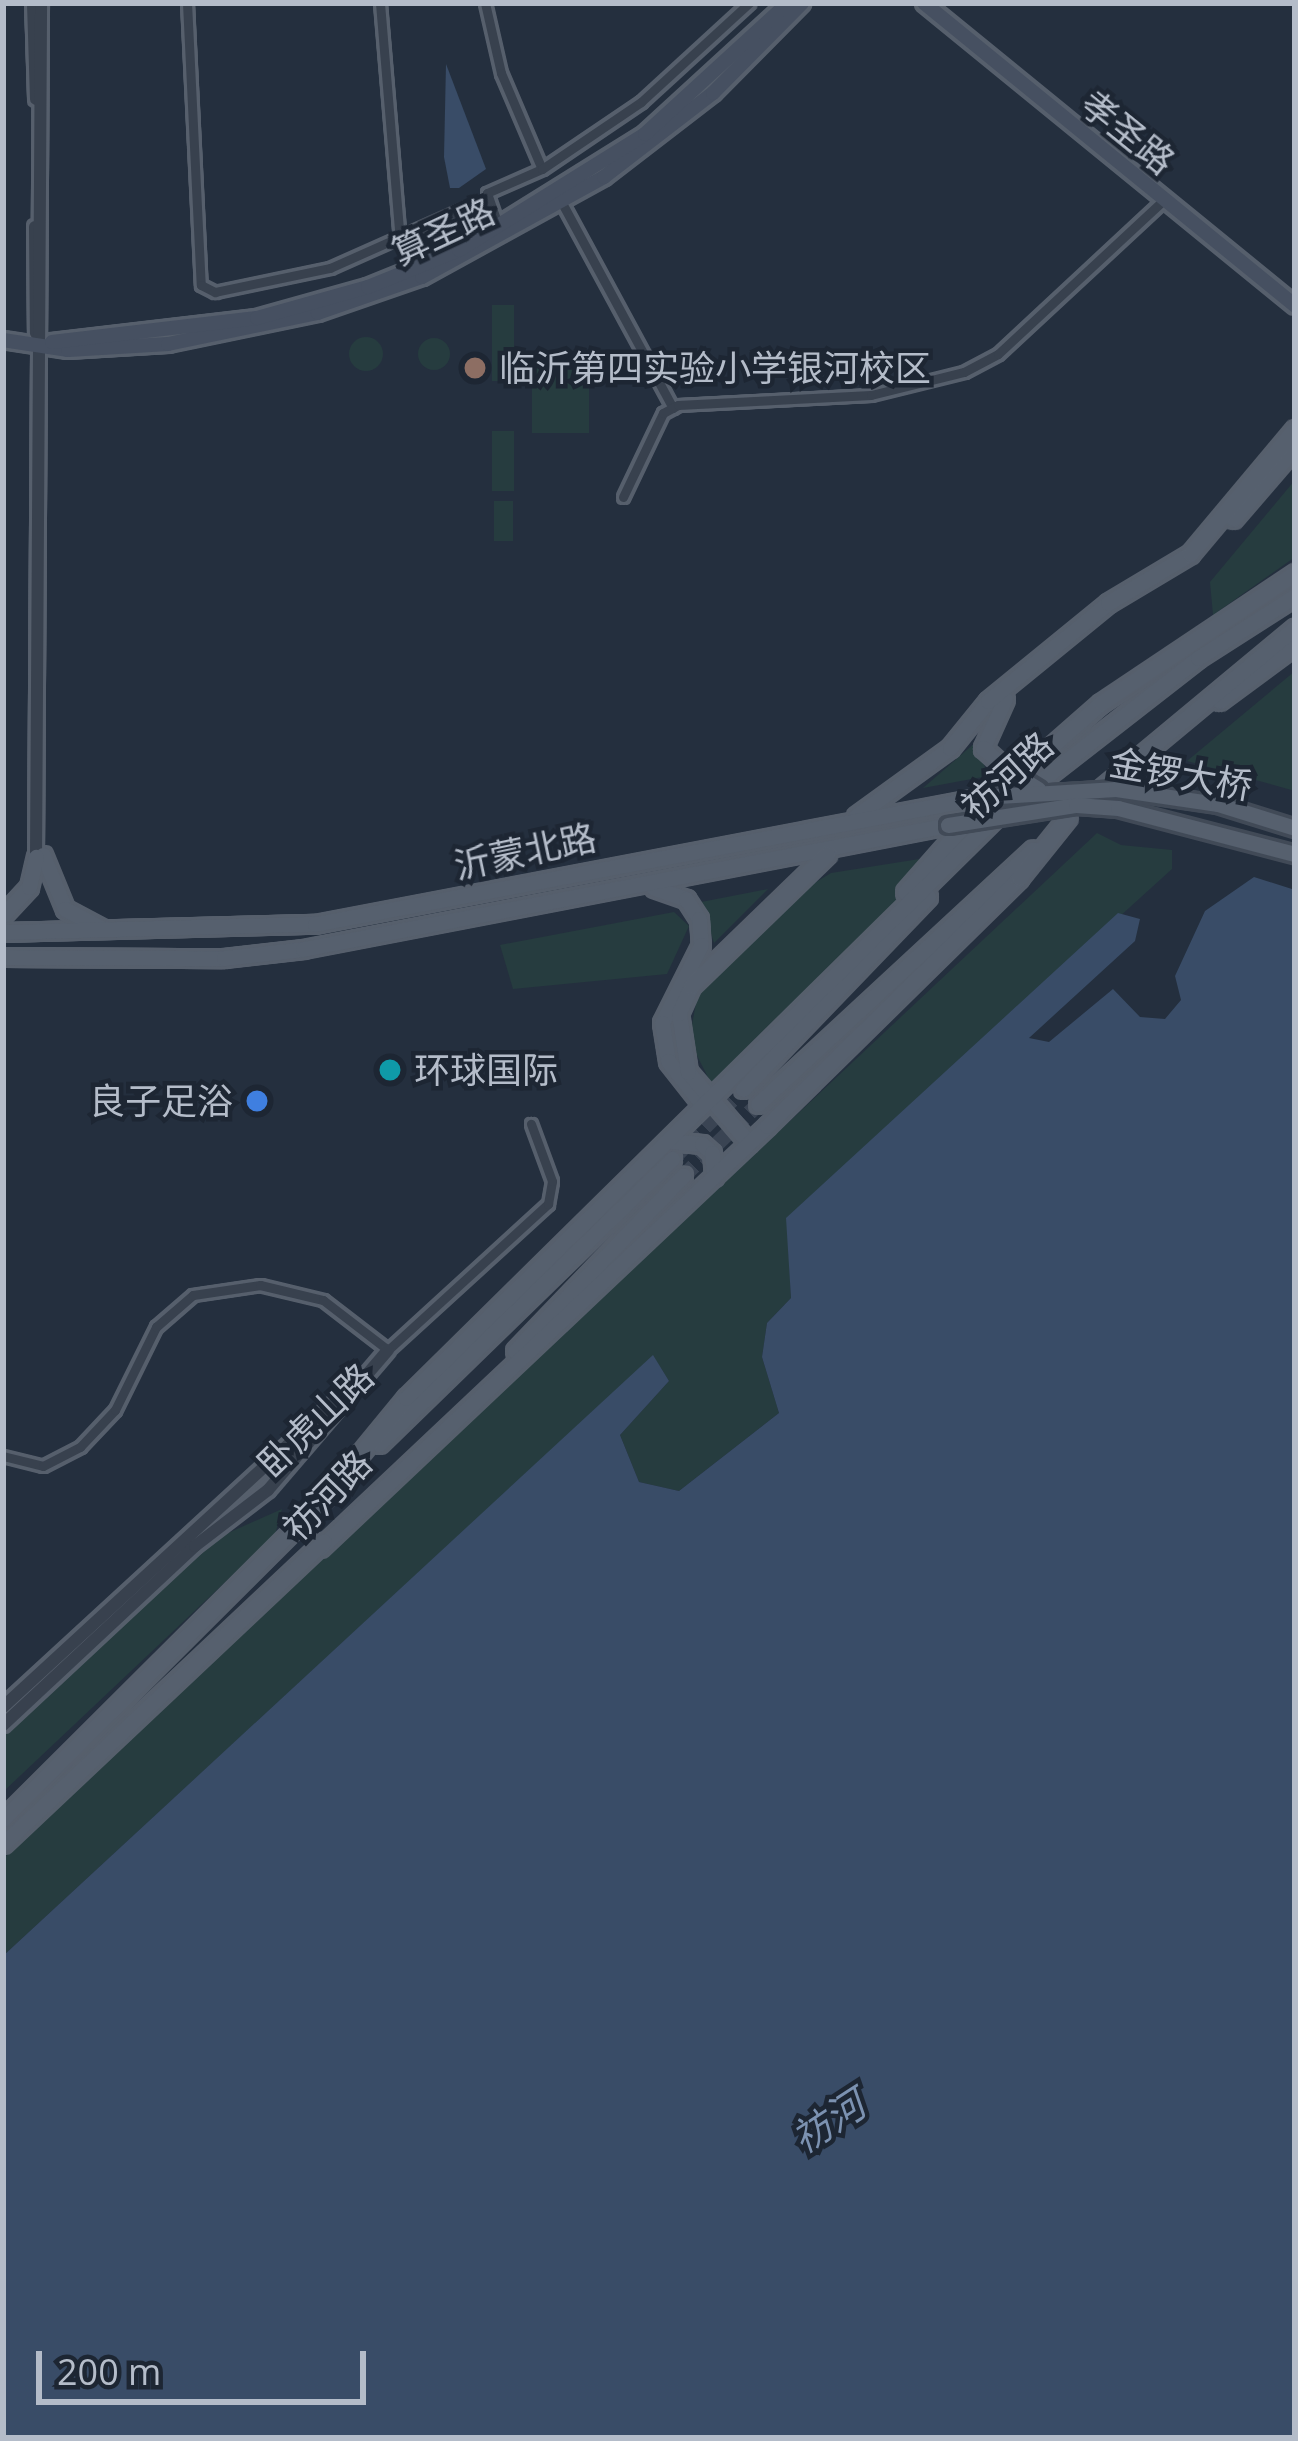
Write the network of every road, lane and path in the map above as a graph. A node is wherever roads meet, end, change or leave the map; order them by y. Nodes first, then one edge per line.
1 (37, 3) edge
2 (187, 3) edge
3 (380, 3) edge
4 (485, 3) edge
5 (749, 3) edge
6 (788, 3) edge
7 (802, 3) edge
8 (924, 3) edge
9 (935, 3) edge
10 (542, 169) junction
11 (1164, 200) junction
12 (562, 203) junction
13 (499, 228) junction
14 (483, 237) junction
15 (400, 241) junction
16 (1295, 297) edge
17 (1295, 306) edge
18 (3, 340) edge
19 (38, 345) junction
20 (3, 351) edge
21 (673, 408) junction
22 (1295, 429) edge
23 (1295, 446) edge
24 (623, 497) dead end
25 (1295, 573) edge
26 (1295, 596) edge
27 (1220, 619) junction
28 (1295, 628) edge
29 (1295, 645) edge
30 (1122, 718) junction
31 (1137, 757) junction
32 (1047, 788) junction
33 (1006, 807) junction
34 (1069, 817) junction
35 (848, 822) junction
36 (948, 826) joint
37 (1295, 828) edge
38 (829, 852) junction
39 (1295, 854) edge
40 (39, 856) junction
41 (652, 887) junction
42 (3, 915) edge
43 (3, 932) edge
44 (109, 932) junction
45 (3, 957) edge
46 (818, 992) junction
47 (743, 1089) tunnel mouth
48 (710, 1103) junction
49 (758, 1104) tunnel mouth
50 (532, 1124) dead end
51 (668, 1141) junction
52 (749, 1143) junction
53 (672, 1159) tunnel mouth
54 (683, 1176) tunnel mouth
55 (714, 1177) junction
56 (388, 1351) junction
57 (3, 1456) edge
58 (323, 1499) junction
59 (320, 1548) junction
60 (3, 1707) edge
61 (3, 1725) edge
62 (3, 1819) edge
63 (3, 1844) edge

1 - 19 street
2 - 15 street
3 - 15 street
4 - 10 street
5 - 10 street
6 - 13 main road, 算圣路
7 - 12 main road, 算圣路
8 - 11 main road, 孝圣路
9 - 16 main road, 孝圣路
10 - 13 street
11 - 17 main road, 孝圣路
11 - 21 street
12 - 19 main road, 算圣路
12 - 21 street
13 - 14 main road, 算圣路
14 - 15 street
14 - 19 main road, 算圣路
18 - 19 main road, 算圣路
19 - 20 main road, 算圣路
19 - 40 street
21 - 24 street
22 - 35 main road
23 - 32 main road, bridge
25 - 27 main road
26 - 30 main road, 祊河路
27 - 30 main road
27 - 46 main road
28 - 31 main road, 祊河路
29 - 31 main road, 祊河路
30 - 33 main road, 祊河路
31 - 34 main road, 祊河路
32 - 35 main road, 沂蒙北路, bridge
32 - 37 main road, 金锣大桥, bridge
33 - 46 main road
33 - 47 main road, 祊河路
34 - 49 main road, 祊河路
34 - 52 main road
35 - 44 main road, 沂蒙北路
36 - 38 main road, 沂蒙北路
36 - 39 main road, 金锣大桥, bridge
38 - 41 main road, 沂蒙北路
38 - 48 main road
40 - 42 main road
40 - 44 main road
41 - 45 main road, 沂蒙北路
41 - 48 main road
43 - 44 main road, 沂蒙北路
46 - 48 main road
48 - 51 main road
48 - 52 main road
50 - 56 street
51 - 55 main road
51 - 58 main road
52 - 55 main road
53 - 58 main road, 祊河路
54 - 59 main road, 祊河路
55 - 59 main road
56 - 57 street
56 - 60 street, 卧虎山路
56 - 61 street, 卧虎山路
58 - 62 main road, 祊河路
59 - 63 main road, 祊河路

